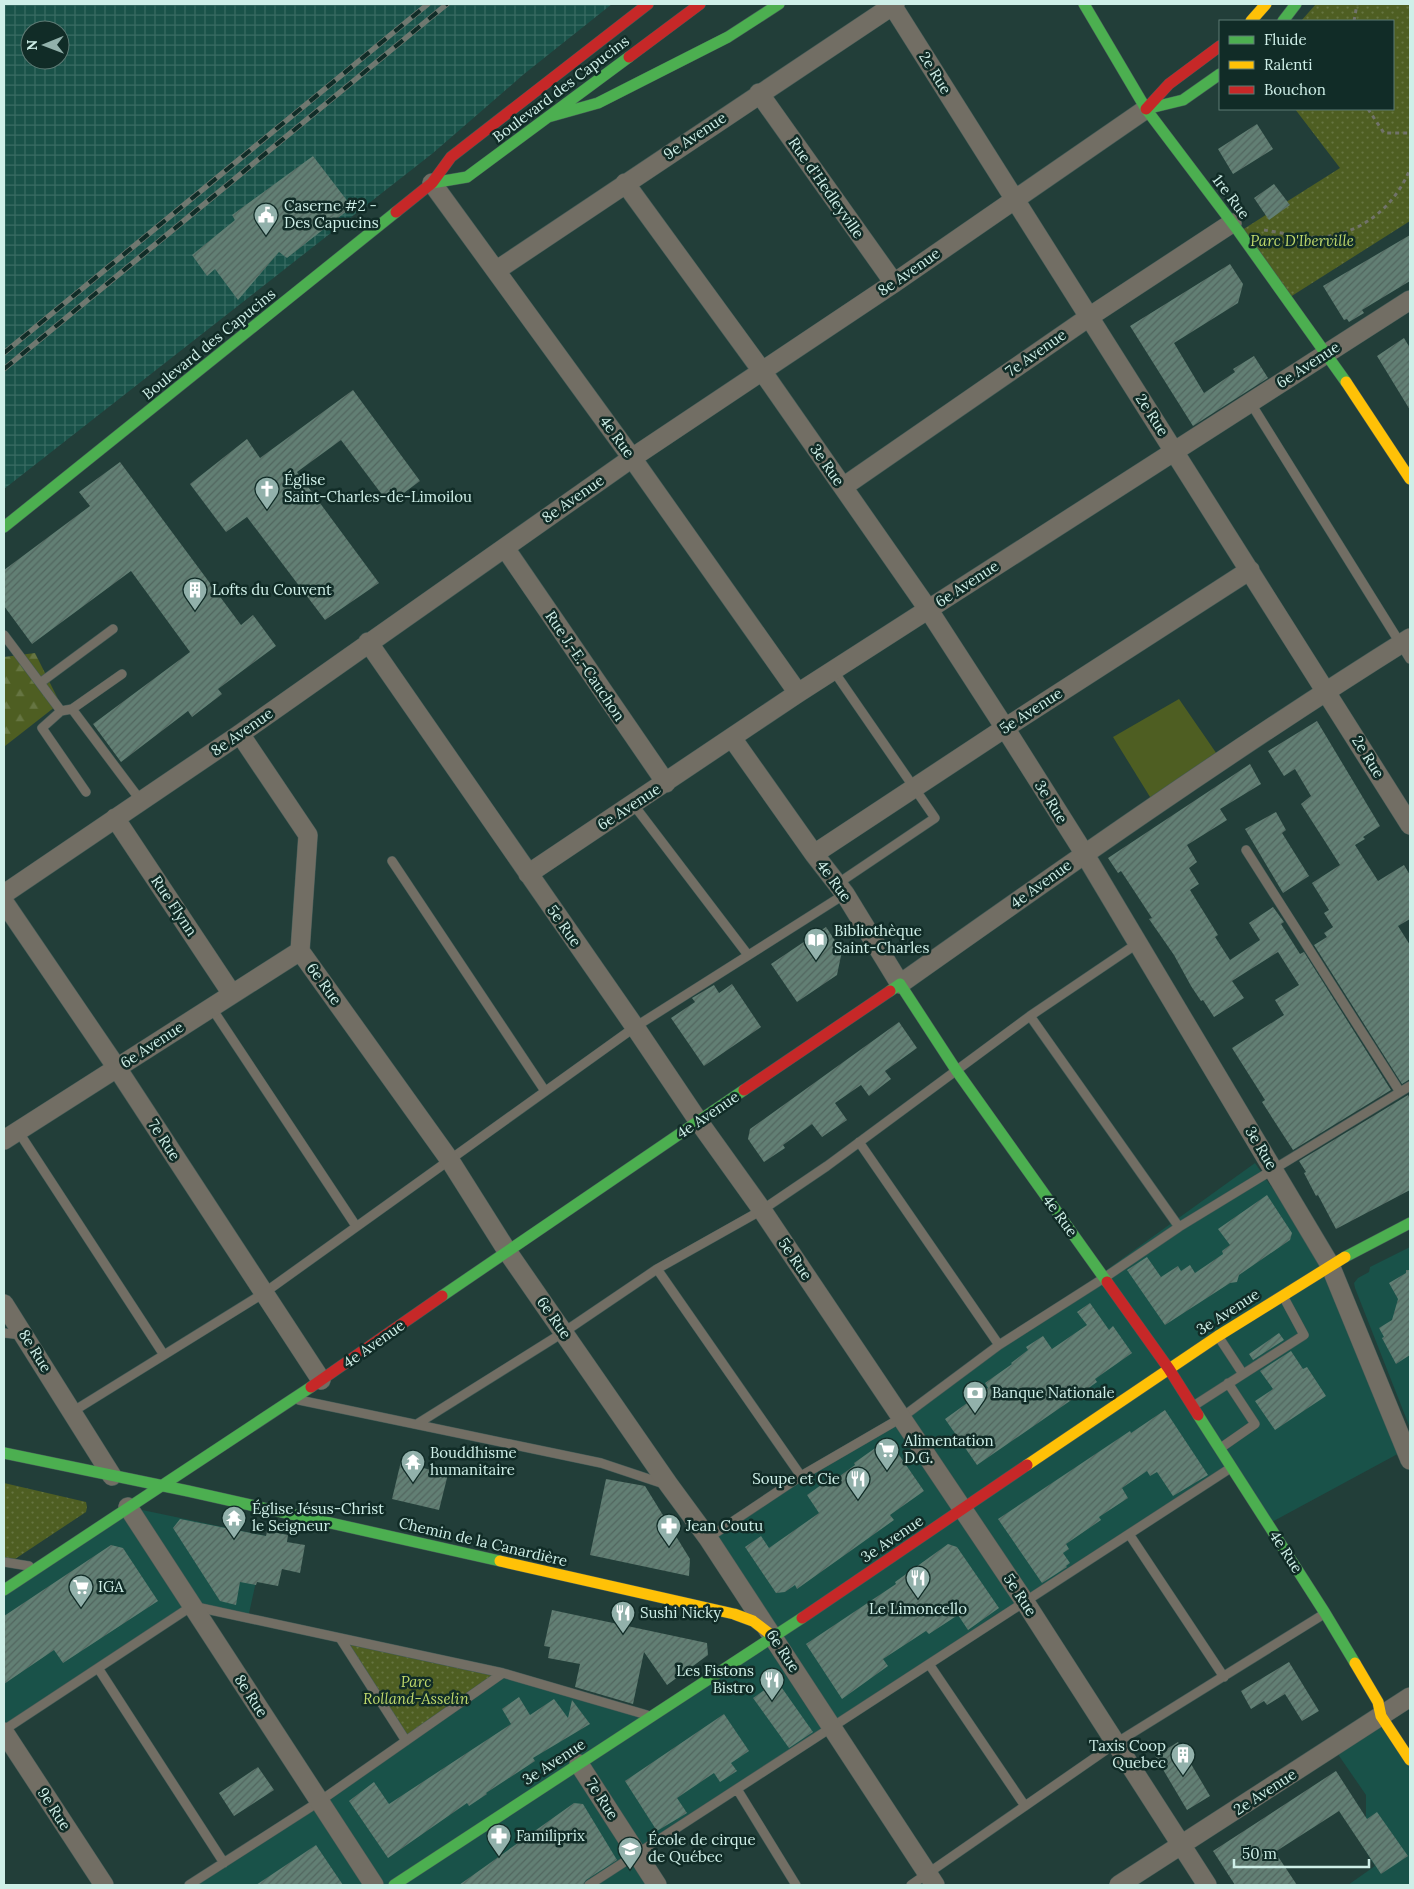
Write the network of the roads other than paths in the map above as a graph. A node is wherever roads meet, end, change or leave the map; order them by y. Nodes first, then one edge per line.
1 (648, 4) edge
2 (700, 4) edge
3 (779, 4) edge
4 (894, 4) edge
5 (1084, 4) edge
6 (1266, 4) edge
7 (1296, 4) edge
8 (1251, 20) edge
9 (1284, 20) edge
10 (1219, 47) edge
11 (1219, 75) edge
12 (759, 93) junction
13 (1146, 109) junction
14 (548, 117) junction
15 (432, 183) junction
16 (625, 183) junction
17 (1014, 199) junction
18 (1235, 227) junction
19 (497, 270) junction
20 (894, 283) junction
21 (1410, 300) edge
22 (1089, 317) junction
23 (1327, 353) junction
24 (762, 372) junction
25 (1250, 402) junction
26 (1174, 451) junction
27 (632, 458) junction
28 (1410, 479) edge
29 (843, 487) junction
30 (4, 528) edge
31 (505, 548) junction
32 (1250, 570) junction
33 (928, 609) junction
34 (113, 629) dead end
35 (4, 635) edge
36 (368, 642) junction
37 (1407, 647) edge
38 (833, 670) junction
39 (122, 674) dead end
40 (40, 683) junction
41 (1327, 690) junction
42 (798, 693) junction
43 (72, 709) junction
44 (61, 712) junction
45 (1005, 728) junction
46 (240, 734) junction
47 (732, 738) junction
48 (666, 783) junction
49 (914, 788) junction
50 (86, 792) dead end
51 (140, 801) junction
52 (633, 804) junction
53 (115, 818) junction
54 (1410, 825) edge
55 (1246, 850) dead end
56 (1084, 853) junction
57 (814, 854) junction
58 (392, 861) dead end
59 (528, 874) junction
60 (841, 889) junction
61 (4, 894) edge
62 (4, 902) edge
63 (1138, 943) junction
64 (300, 951) junction
65 (748, 955) junction
66 (900, 984) junction
67 (232, 994) junction
68 (212, 1007) junction
69 (1030, 1016) junction
70 (635, 1026) junction
71 (117, 1068) junction
72 (956, 1070) junction
73 (1410, 1086) edge
74 (545, 1091) junction
75 (1400, 1092) junction
76 (698, 1122) junction
77 (11, 1136) edge
78 (859, 1142) junction
79 (449, 1159) junction
80 (1274, 1170) junction
81 (762, 1210) junction
82 (1410, 1223) edge
83 (356, 1226) junction
84 (1179, 1227) junction
85 (507, 1251) junction
86 (1330, 1265) junction
87 (657, 1269) junction
88 (1104, 1278) junction
89 (264, 1293) junction
90 (1282, 1295) junction
91 (4, 1304) edge
92 (564, 1332) junction
93 (4, 1333) edge
94 (25, 1336) junction
95 (1218, 1336) junction
96 (999, 1345) junction
97 (164, 1355) junction
98 (1169, 1369) junction
99 (1243, 1374) junction
100 (321, 1380) junction
101 (1228, 1383) junction
102 (293, 1399) junction
103 (1192, 1406) junction
104 (72, 1412) junction
105 (901, 1418) junction
106 (417, 1424) junction
107 (1219, 1448) junction
108 (4, 1453) edge
109 (1410, 1460) edge
110 (1231, 1467) junction
111 (112, 1476) junction
112 (801, 1476) junction
113 (669, 1485) junction
114 (161, 1486) junction
115 (128, 1507) junction
116 (963, 1509) junction
117 (1129, 1534) junction
118 (708, 1538) junction
119 (4, 1562) edge
120 (37, 1568) junction
121 (4, 1590) edge
122 (1025, 1602) junction
123 (192, 1606) junction
124 (1325, 1613) junction
125 (774, 1637) junction
126 (340, 1638) junction
127 (929, 1664) junction
128 (98, 1668) junction
129 (503, 1673) junction
130 (1224, 1676) junction
131 (1410, 1697) edge
132 (1387, 1711) junction
133 (652, 1716) junction
134 (832, 1727) junction
135 (4, 1731) edge
136 (406, 1741) junction
137 (1116, 1743) junction
138 (1410, 1760) edge
139 (579, 1764) junction
140 (737, 1790) junction
141 (320, 1801) junction
142 (1025, 1806) junction
143 (1182, 1846) junction
144 (637, 1854) junction
145 (224, 1863) junction
146 (931, 1880) edge
147 (104, 1885) edge
148 (189, 1885) edge
149 (374, 1885) edge
150 (394, 1885) edge
151 (589, 1885) edge
152 (657, 1885) edge
153 (796, 1885) edge
154 (911, 1885) edge
155 (1119, 1885) edge
156 (1207, 1885) edge

1 - 15 main road, Boulevard des Capucins
2 - 14 main road, Boulevard des Capucins
3 - 14 main road
4 - 12 street, 9e Avenue
4 - 17 street, 2e Rue
5 - 13 main road, 1re Rue
6 - 8 main road
7 - 9 main road
10 - 13 main road
11 - 13 main road
12 - 16 street, 9e Avenue
12 - 20 street, Rue d'Hedleyville
13 - 17 street, 8e Avenue
13 - 18 main road, 1re Rue
14 - 15 main road, Boulevard des Capucins
15 - 19 street, 4e Rue
15 - 30 main road, Boulevard des Capucins
16 - 19 street, 9e Avenue
16 - 24 street, 3e Rue
17 - 20 street, 8e Avenue
17 - 22 street, 2e Rue
18 - 22 street, 7e Avenue
18 - 23 main road, 1re Rue
19 - 27 street, 4e Rue
20 - 24 street, 8e Avenue
21 - 23 street, 6e Avenue
22 - 26 street, 2e Rue
22 - 29 street, 7e Avenue
23 - 25 street, 6e Avenue
23 - 28 main road, 1re Rue
24 - 27 street, 8e Avenue
24 - 29 street, 3e Rue
25 - 26 street, 6e Avenue
25 - 37 lane
26 - 32 street, 2e Rue
26 - 33 street, 6e Avenue
27 - 31 street, 8e Avenue
27 - 42 street, 4e Rue
29 - 33 street, 3e Rue
31 - 36 street, 8e Avenue
31 - 48 street, Rue J.-E.-Cauchon
32 - 41 street, 2e Rue
32 - 45 street, 5e Avenue
33 - 38 street, 6e Avenue
33 - 45 street, 3e Rue
34 - 40 lane
35 - 40 lane
36 - 46 street, 8e Avenue
36 - 59 street, 5e Rue
37 - 41 street, 4e Avenue
38 - 42 street, 6e Avenue
38 - 49 lane
39 - 43 lane
40 - 44 lane
41 - 54 street, 2e Rue
41 - 56 street, 4e Avenue
42 - 47 street, 6e Avenue
43 - 44 lane
43 - 51 lane
44 - 50 lane
45 - 49 street, 5e Avenue
45 - 56 street, 3e Rue
46 - 51 street, 8e Avenue
46 - 64 street, 6e Rue
47 - 48 street, 6e Avenue
47 - 57 street, 4e Rue
48 - 52 street, 6e Avenue
49 - 57 street, 5e Avenue
49 - 60 lane
51 - 53 street, 8e Avenue
52 - 59 street, 6e Avenue
52 - 65 lane
53 - 61 street, 8e Avenue
53 - 67 street, Rue Flynn
55 - 75 lane
56 - 63 street, 3e Rue
56 - 66 street, 4e Avenue
57 - 60 street, 4e Rue
58 - 74 lane
59 - 70 street, 5e Rue
60 - 65 lane
60 - 66 street, 4e Rue
62 - 71 street, 7e Rue
63 - 69 lane
63 - 80 street, 3e Rue
64 - 67 street, 6e Avenue
64 - 79 street, 6e Rue
65 - 70 lane
66 - 72 main road, 4e Rue
66 - 76 main road, 4e Avenue
67 - 68 street, 6e Avenue
68 - 71 street, 6e Avenue
68 - 83 lane
69 - 72 lane
69 - 84 lane
70 - 74 lane
70 - 76 street, 5e Rue
71 - 77 street, 6e Avenue
71 - 89 street, 7e Rue
72 - 78 lane
72 - 88 main road, 4e Rue
73 - 75 lane
74 - 79 lane
75 - 80 lane
76 - 81 street, 5e Rue
76 - 85 main road, 4e Avenue
77 - 97 lane
78 - 81 lane
78 - 96 lane
79 - 83 lane
79 - 85 street, 6e Rue
80 - 84 lane
80 - 86 street, 3e Rue
81 - 87 lane
81 - 105 street, 5e Rue
82 - 86 main road, 3e Avenue
83 - 89 lane
84 - 88 lane
85 - 92 street, 6e Rue
85 - 100 main road, 4e Avenue
86 - 90 main road, 3e Avenue
86 - 109 street, 3e Rue
87 - 92 lane
87 - 112 lane
88 - 96 lane
88 - 98 main road, 4e Rue
89 - 97 lane
89 - 100 street, 7e Rue
90 - 95 main road, 3e Avenue
90 - 99 lane
91 - 94 street, 8e Rue
92 - 106 lane
92 - 113 street, 6e Rue
93 - 94 lane
94 - 104 street, 8e Rue
95 - 98 main road, 3e Avenue
95 - 99 lane
96 - 105 lane
97 - 104 lane
98 - 103 main road, 4e Rue
98 - 116 main road, 3e Avenue
99 - 101 lane
100 - 102 main road, 4e Avenue
101 - 103 lane
101 - 107 lane
102 - 106 lane
102 - 114 main road, 4e Avenue
103 - 107 main road, 4e Rue
104 - 111 street, 8e Rue
105 - 112 lane
105 - 116 street, 5e Rue
106 - 113 lane
107 - 110 main road, 4e Rue
108 - 111 main road, Chemin de la Canardière
110 - 117 lane
110 - 124 main road, 4e Rue
111 - 114 main road, Chemin de la Canardière
112 - 118 lane
113 - 118 street, 6e Rue
114 - 115 main road, 4e Avenue
114 - 125 main road, Chemin de la Canardière
115 - 120 main road, 4e Avenue
115 - 123 street, 8e Rue
116 - 122 street, 5e Rue
116 - 125 main road, 3e Avenue
117 - 122 lane
117 - 130 lane
118 - 125 street, 6e Rue
119 - 120 lane
120 - 121 main road, 4e Avenue
122 - 127 lane
122 - 137 street, 5e Rue
123 - 126 lane
123 - 128 lane
123 - 141 street, 8e Rue
124 - 130 lane
124 - 132 main road, 4e Rue
125 - 133 main road, 3e Avenue
125 - 134 street, 6e Rue
126 - 129 lane
126 - 136 lane
127 - 134 lane
127 - 142 lane
128 - 135 lane
128 - 145 lane
129 - 133 lane
129 - 136 lane
130 - 137 lane
131 - 132 street, 2e Avenue
132 - 138 main road, 4e Rue
132 - 143 street, 2e Avenue
133 - 139 main road, 3e Avenue
134 - 140 lane
134 - 146 street, 6e Rue
135 - 147 street, 9e Rue
136 - 141 lane
137 - 142 lane
137 - 143 street, 5e Rue
139 - 144 street, 7e Rue
139 - 150 main road, 3e Avenue
140 - 144 lane
140 - 153 lane
141 - 145 lane
141 - 149 street, 8e Rue
142 - 146 lane
143 - 155 street, 2e Avenue
143 - 156 street, 5e Rue
144 - 151 lane
144 - 152 street, 7e Rue
145 - 148 lane
146 - 154 lane

